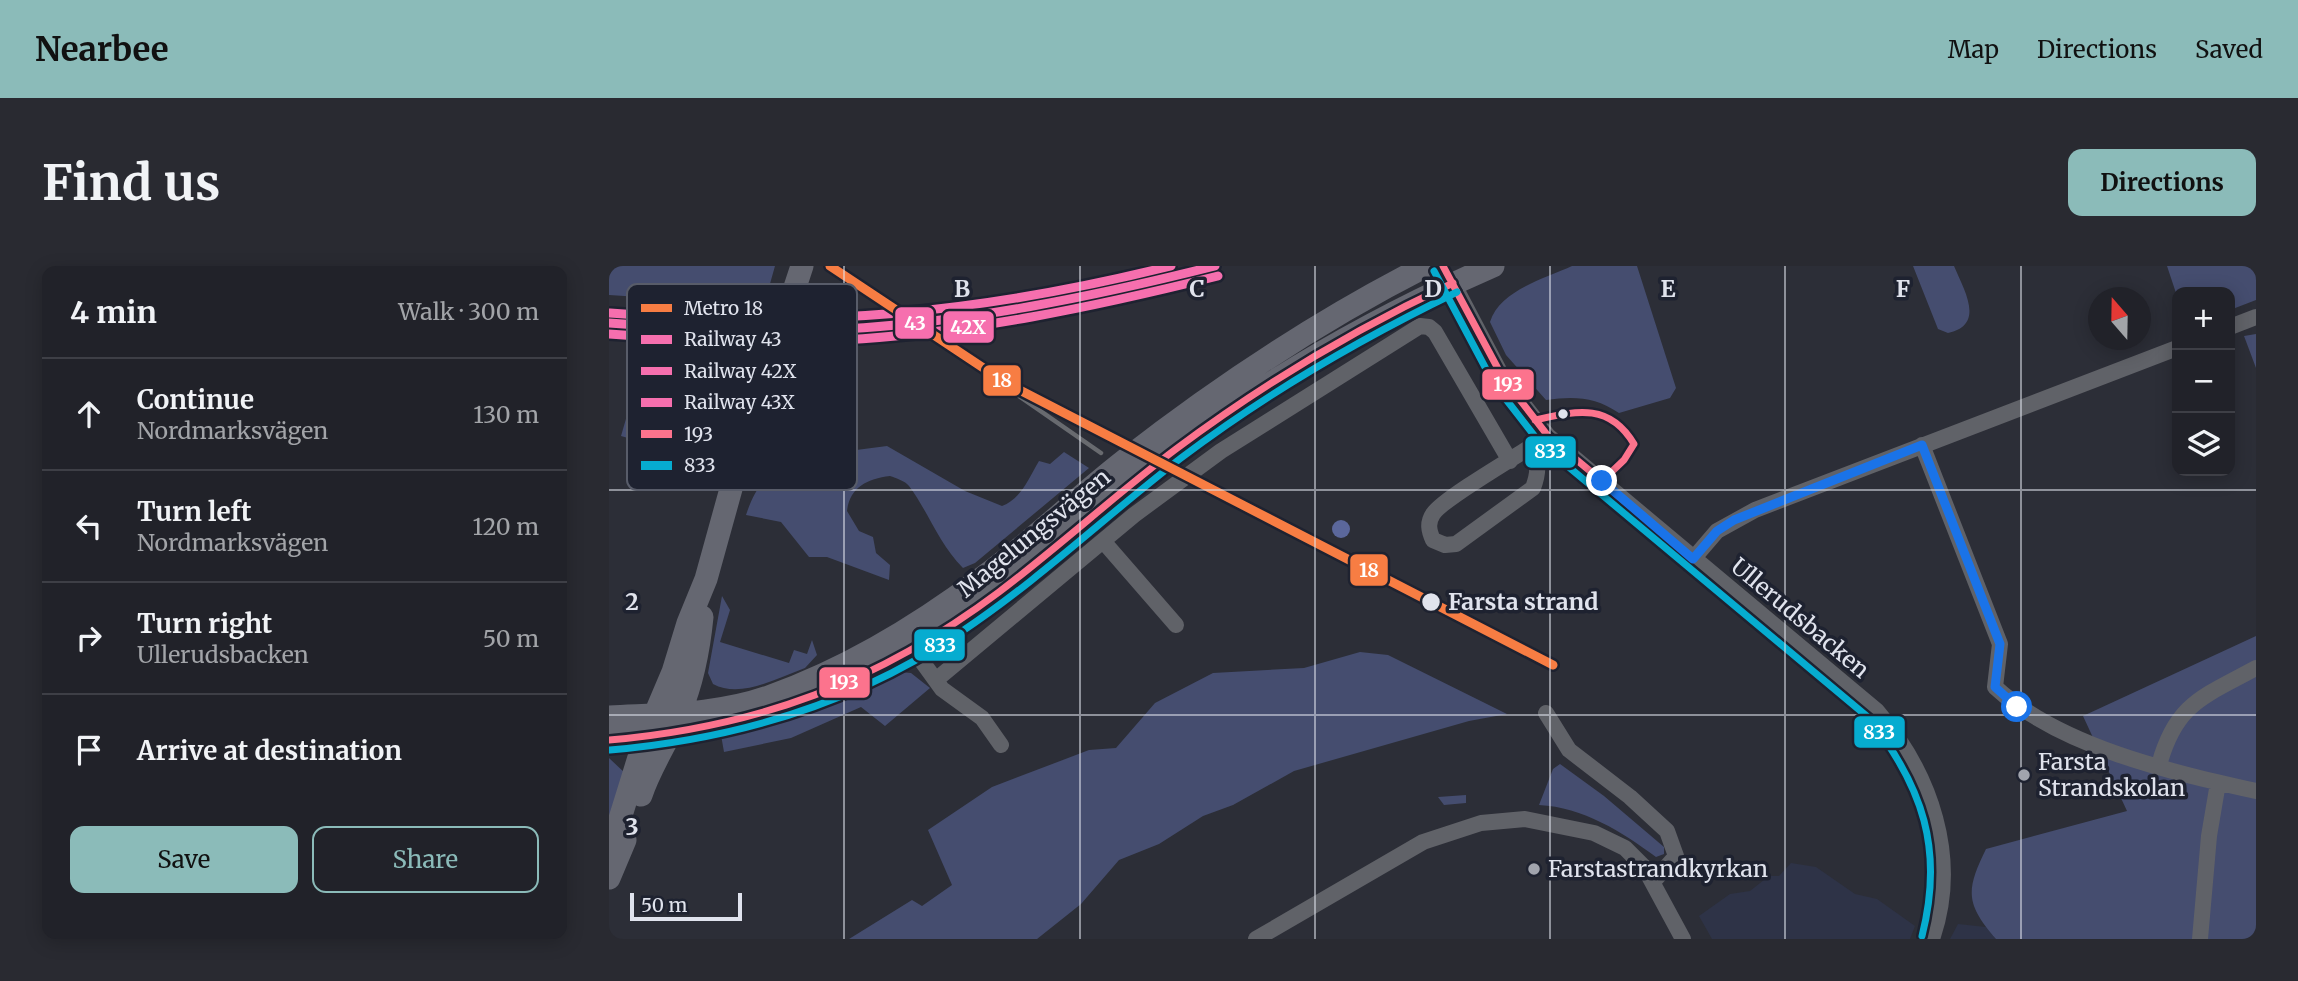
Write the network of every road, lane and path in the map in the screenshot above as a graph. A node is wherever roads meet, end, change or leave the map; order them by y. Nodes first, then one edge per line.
1 (801, 266) edge
2 (1426, 266) edge
3 (1493, 266) edge
4 (1448, 275) edge
5 (795, 284) edge
6 (2256, 317) edge
7 (2235, 325) edge
8 (2172, 350) edge
9 (1548, 436) junction
10 (1922, 445) junction
11 (1531, 447) junction
12 (1510, 461) junction
13 (731, 490) edge
14 (1103, 541) junction
15 (1693, 559) junction
16 (1176, 625) dead end
17 (913, 649) junction
18 (2256, 668) edge
19 (937, 679) junction
20 (1546, 713) dead end
21 (609, 717) edge
22 (662, 726) junction
23 (609, 740) edge
24 (1001, 745) dead end
25 (2159, 765) junction
26 (2218, 783) junction
27 (2256, 791) edge
28 (609, 853) edge
29 (609, 878) edge
30 (1653, 882) junction
31 (1256, 939) edge
32 (1683, 939) edge
33 (1931, 939) edge
34 (2200, 939) edge

1 - 5 main road
2 - 22 main road, Magelungsvägen
3 - 4 main road, Magelungsvägen
4 - 9 street, Ullerudsbacken
4 - 17 main road, Magelungsvägen
6 - 7 street
8 - 10 street
9 - 11 street
9 - 15 street, Ullerudsbacken
10 - 15 street
10 - 25 street
11 - 12 street
11 - 12 street
12 - 14 street
13 - 22 main road
14 - 16 street
14 - 19 street
15 - 33 street, Ullerudsbacken
17 - 19 street
17 - 22 main road, Magelungsvägen
18 - 25 street
19 - 24 street
20 - 30 street
21 - 22 main road, Magelungsvägen
22 - 23 main road, Magelungsvägen
22 - 28 main road
22 - 29 main road
25 - 26 street
26 - 27 street
26 - 34 street
30 - 31 street
30 - 32 street

